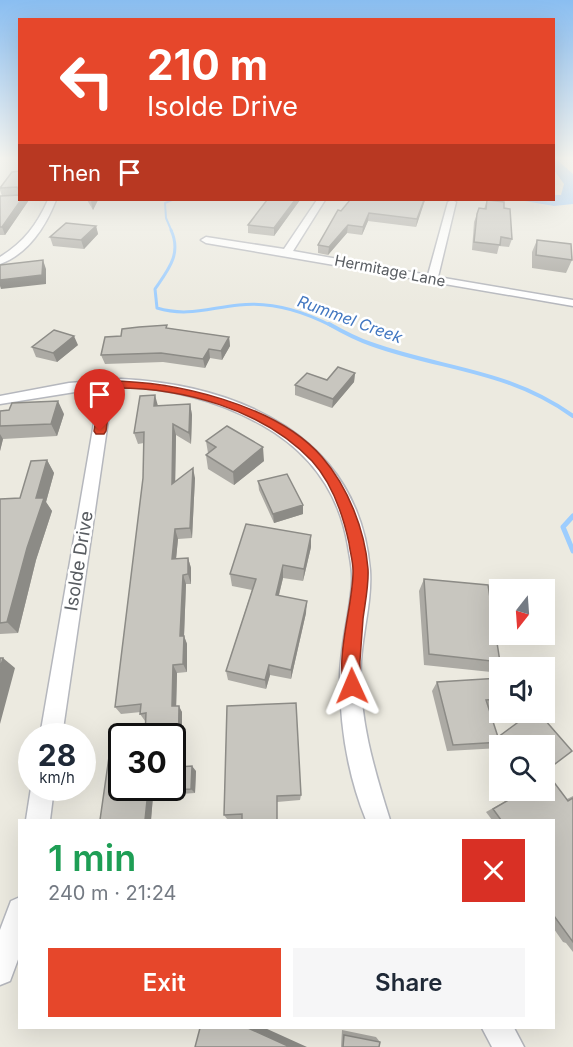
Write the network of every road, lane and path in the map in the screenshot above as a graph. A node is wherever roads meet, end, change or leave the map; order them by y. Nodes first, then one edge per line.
1 (51, 206) edge
2 (317, 206) edge
3 (451, 206) edge
4 (206, 240) dead end
5 (288, 251) junction
6 (0, 261) edge
7 (432, 279) junction
8 (573, 303) edge
9 (108, 384) junction
10 (0, 400) edge
11 (53, 723) edge
12 (41, 801) edge
13 (38, 819) edge
14 (378, 819) edge
15 (18, 916) edge
16 (0, 971) edge
17 (498, 1029) edge
18 (509, 1047) edge

1 - 6 street
2 - 5 street
3 - 7 street
4 - 5 street, Hermitage Lane
5 - 7 street, Hermitage Lane
7 - 8 street, Hermitage Lane
9 - 10 street
9 - 11 street, Isolde Drive
9 - 14 street
12 - 13 street
15 - 16 street
17 - 18 street

